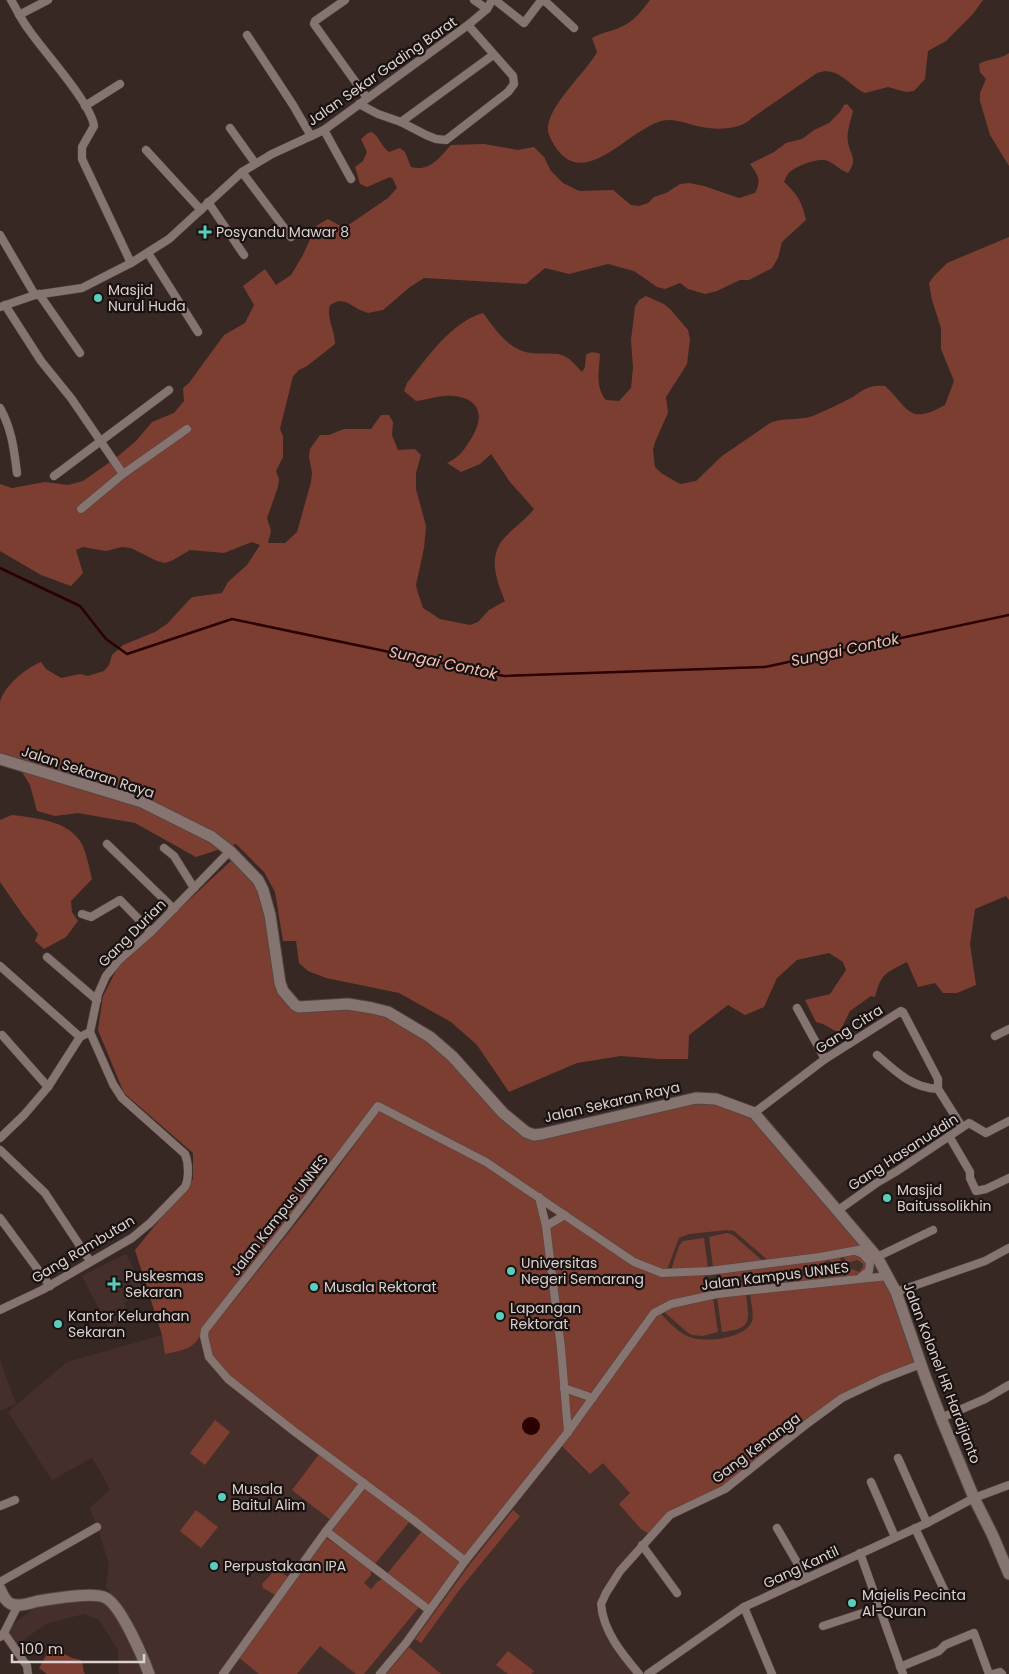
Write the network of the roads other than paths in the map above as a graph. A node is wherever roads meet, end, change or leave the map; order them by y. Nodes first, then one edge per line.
1 (11, 0) edge
2 (48, 0) edge
3 (345, 0) edge
4 (474, 0) edge
5 (494, 0) edge
6 (487, 9) junction
7 (19, 15) junction
8 (468, 26) junction
9 (574, 28) dead end
10 (247, 35) dead end
11 (493, 54) junction
12 (120, 84) dead end
13 (367, 98) junction
14 (359, 104) junction
15 (85, 106) junction
16 (401, 122) junction
17 (230, 128) dead end
18 (324, 130) junction
19 (311, 136) junction
20 (146, 150) dead end
21 (255, 163) junction
22 (242, 172) junction
23 (351, 179) dead end
24 (208, 202) junction
25 (201, 210) junction
26 (0, 235) edge
27 (291, 237) dead end
28 (148, 253) junction
29 (244, 254) dead end
30 (131, 263) junction
31 (37, 294) junction
32 (3, 306) edge
33 (198, 332) dead end
34 (80, 353) dead end
35 (169, 390) dead end
36 (0, 408) edge
37 (187, 428) dead end
38 (100, 442) junction
39 (17, 473) dead end
40 (124, 474) junction
41 (54, 476) dead end
42 (81, 509) dead end
43 (0, 759) edge
44 (107, 844) dead end
45 (164, 848) dead end
46 (230, 851) junction
47 (194, 888) junction
48 (174, 909) junction
49 (82, 914) dead end
50 (151, 932) junction
51 (47, 957) dead end
52 (0, 966) edge
53 (97, 1000) junction
54 (797, 1008) dead end
55 (1009, 1029) edge
56 (90, 1032) junction
57 (2, 1035) dead end
58 (995, 1036) dead end
59 (80, 1037) junction
60 (877, 1055) dead end
61 (825, 1059) junction
62 (48, 1086) junction
63 (938, 1089) junction
64 (716, 1099) joint
65 (754, 1113) junction
66 (1009, 1121) edge
67 (962, 1127) junction
68 (949, 1136) junction
69 (0, 1138) edge
70 (0, 1150) edge
71 (1009, 1178) edge
72 (539, 1197) junction
73 (838, 1211) junction
74 (565, 1215) junction
75 (0, 1218) edge
76 (546, 1226) junction
77 (934, 1230) dead end
78 (869, 1248) junction
79 (1009, 1248) edge
80 (856, 1252) junction
81 (877, 1258) junction
82 (90, 1262) junction
83 (888, 1276) junction
84 (860, 1278) junction
85 (50, 1286) junction
86 (896, 1292) junction
87 (0, 1310) edge
88 (921, 1364) junction
89 (1009, 1385) edge
90 (564, 1388) junction
91 (593, 1398) junction
92 (941, 1418) junction
93 (568, 1432) junction
94 (898, 1458) dead end
95 (871, 1482) dead end
96 (364, 1483) junction
97 (1009, 1485) edge
98 (974, 1498) junction
99 (14, 1500) dead end
100 (0, 1506) edge
101 (926, 1523) junction
102 (97, 1527) dead end
103 (777, 1528) dead end
104 (915, 1528) junction
105 (326, 1531) junction
106 (895, 1537) junction
107 (642, 1545) junction
108 (860, 1554) junction
109 (465, 1561) junction
110 (1009, 1574) edge
111 (806, 1578) junction
112 (0, 1582) edge
113 (0, 1589) edge
114 (677, 1593) dead end
115 (947, 1596) dead end
116 (18, 1605) junction
117 (744, 1607) junction
118 (878, 1608) junction
119 (430, 1610) junction
120 (823, 1626) dead end
121 (2, 1635) edge
122 (901, 1670) edge
123 (28, 1674) edge
124 (149, 1674) edge
125 (223, 1674) edge
126 (380, 1674) edge
127 (639, 1674) edge
128 (648, 1674) edge
129 (772, 1674) edge
130 (989, 1674) edge
131 (993, 1674) edge
132 (1002, 1674) edge

1 - 7 street
2 - 7 street
3 - 13 street
4 - 6 street
5 - 6 street, Jalan Sekar Gading Barat
5 - 9 street
6 - 8 street, Jalan Sekar Gading Barat
7 - 15 street
8 - 11 street
8 - 13 street, Jalan Sekar Gading Barat
10 - 19 street
11 - 16 street
11 - 16 street
12 - 15 street
13 - 14 street, Jalan Sekar Gading Barat
14 - 16 street
14 - 18 street, Jalan Sekar Gading Barat
15 - 30 street
17 - 21 street
18 - 19 street, Jalan Sekar Gading Barat
18 - 23 street
19 - 21 street, Jalan Sekar Gading Barat
20 - 25 street
21 - 22 street, Jalan Sekar Gading Barat
22 - 24 street, Jalan Sekar Gading Barat
22 - 27 street
24 - 25 street, Jalan Sekar Gading Barat
24 - 29 street
25 - 28 street, Jalan Sekar Gading Barat
26 - 31 street
28 - 30 street, Jalan Sekar Gading Barat
28 - 33 street
30 - 31 street, Jalan Sekar Gading Barat
31 - 32 street, Jalan Sekar Gading Barat
31 - 34 street
32 - 38 street
35 - 38 street
36 - 39 street
37 - 40 street
38 - 40 street
38 - 41 street
40 - 42 street
43 - 46 main road, Jalan Sekaran Raya
44 - 48 street
45 - 47 street
46 - 47 street, Gang Durian
46 - 64 main road, Jalan Sekaran Raya
47 - 48 street, Gang Durian
48 - 50 street, Gang Durian
49 - 50 street
50 - 53 street, Gang Durian
51 - 53 street
52 - 59 street
53 - 56 street, Gang Durian
54 - 61 street
55 - 58 street
56 - 59 street
56 - 82 street, Gang Rambutan
57 - 62 street
59 - 62 street
60 - 63 street
61 - 63 street, Gang Citra
61 - 65 street, Gang Citra
62 - 69 street
63 - 67 street, Gang Citra
64 - 65 main road, Jalan Kolonel HR Hardijanto
65 - 73 main road, Jalan Kolonel HR Hardijanto
66 - 67 street, Gang Hasanuddin
67 - 68 street, Gang Hasanuddin
68 - 71 street
68 - 73 street, Gang Hasanuddin
70 - 82 street
72 - 74 street, Jalan Kampus UNNES
72 - 76 street
72 - 96 street, Jalan Kampus UNNES
73 - 78 main road, Jalan Kolonel HR Hardijanto
74 - 76 street
74 - 80 street, Jalan Kampus UNNES
75 - 85 street
76 - 90 street
77 - 81 street
78 - 80 street, Jalan Kampus UNNES
78 - 81 main road, Jalan Kolonel HR Hardijanto
79 - 86 street
80 - 84 street
81 - 83 main road, Jalan Kolonel HR Hardijanto
82 - 85 street, Gang Rambutan
83 - 84 street, Jalan Kampus UNNES
83 - 86 main road, Jalan Kolonel HR Hardijanto
84 - 91 street, Jalan Kampus UNNES
85 - 87 street, Gang Rambutan
86 - 88 main road, Jalan Kolonel HR Hardijanto
88 - 92 main road, Jalan Kolonel HR Hardijanto
88 - 107 street, Gang Kenanga
89 - 92 street
90 - 91 street
90 - 93 street
91 - 93 street, Jalan Kampus UNNES
92 - 98 main road, Jalan Kolonel HR Hardijanto
93 - 109 street, Jalan Kampus UNNES
94 - 101 street
95 - 106 street
96 - 105 street
96 - 109 street, Jalan Kampus UNNES
97 - 98 street, Gang Kantil
98 - 101 street, Gang Kantil
98 - 110 main road, Jalan Kolonel HR Hardijanto
99 - 100 street
101 - 104 street, Gang Kantil
102 - 112 street
103 - 111 street
104 - 106 street, Gang Kantil
104 - 115 street
105 - 119 street
105 - 125 street
106 - 108 street, Gang Kantil
107 - 114 street
107 - 127 street, Gang Kenanga
108 - 111 street, Gang Kantil
108 - 118 street
109 - 119 street, Jalan Kampus UNNES
111 - 117 street, Gang Kantil
113 - 116 main road
116 - 121 street
116 - 124 main road
117 - 128 street, Gang Kantil
117 - 129 street
118 - 120 street
118 - 122 street
119 - 126 street, Jalan Kampus UNNES
121 - 123 street
122 - 130 street
131 - 132 street

